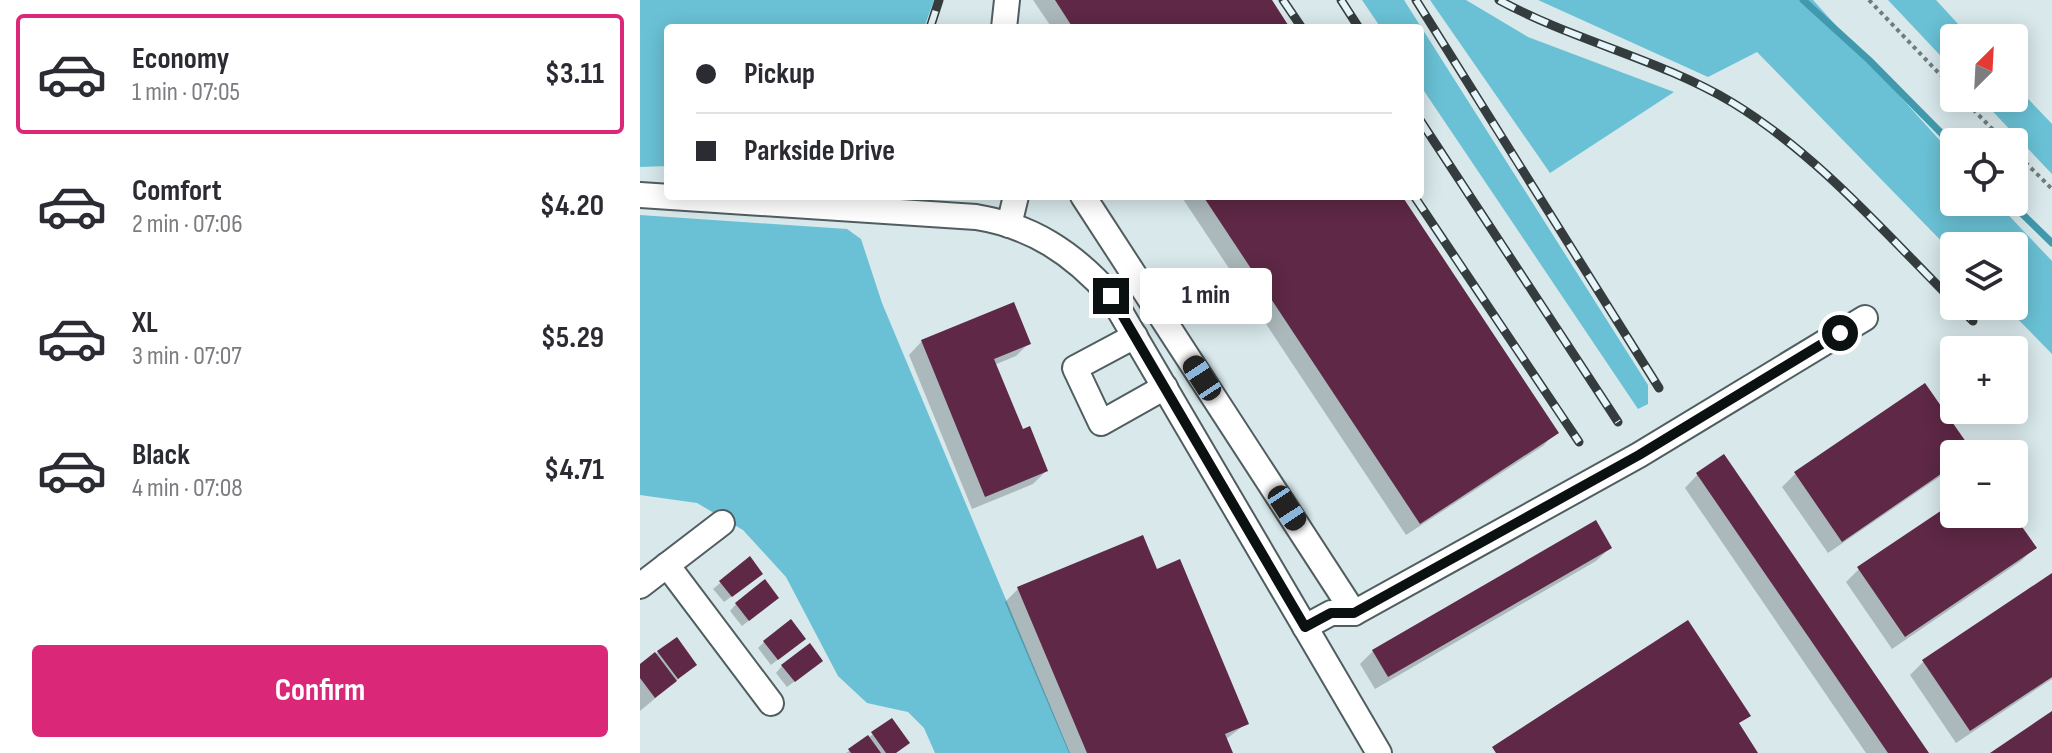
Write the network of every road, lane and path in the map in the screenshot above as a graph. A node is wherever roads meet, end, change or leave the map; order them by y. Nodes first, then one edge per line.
1 (1007, 0) edge
2 (1869, 0) edge
3 (1004, 24) edge
4 (1940, 74) edge
5 (1976, 112) edge
6 (1991, 128) edge
7 (2028, 165) edge
8 (2052, 189) edge
9 (640, 195) edge
10 (664, 197) edge
11 (716, 200) edge
12 (1015, 200) edge
13 (1086, 200) edge
14 (1009, 225) junction
15 (1865, 318) dead end
16 (1135, 336) junction
17 (1165, 387) junction
18 (722, 523) dead end
19 (667, 565) junction
20 (640, 586) edge
21 (1354, 613) junction
22 (1305, 627) junction
23 (771, 703) dead end
24 (1376, 752) edge

1 - 3 street
2 - 4 path
5 - 6 path
7 - 8 path
9 - 10 street
11 - 14 street
12 - 14 street
13 - 21 street
14 - 16 street
15 - 21 street
16 - 17 street
16 - 17 street
17 - 22 street
18 - 19 street
19 - 20 street
19 - 23 street
21 - 22 street
22 - 24 street

